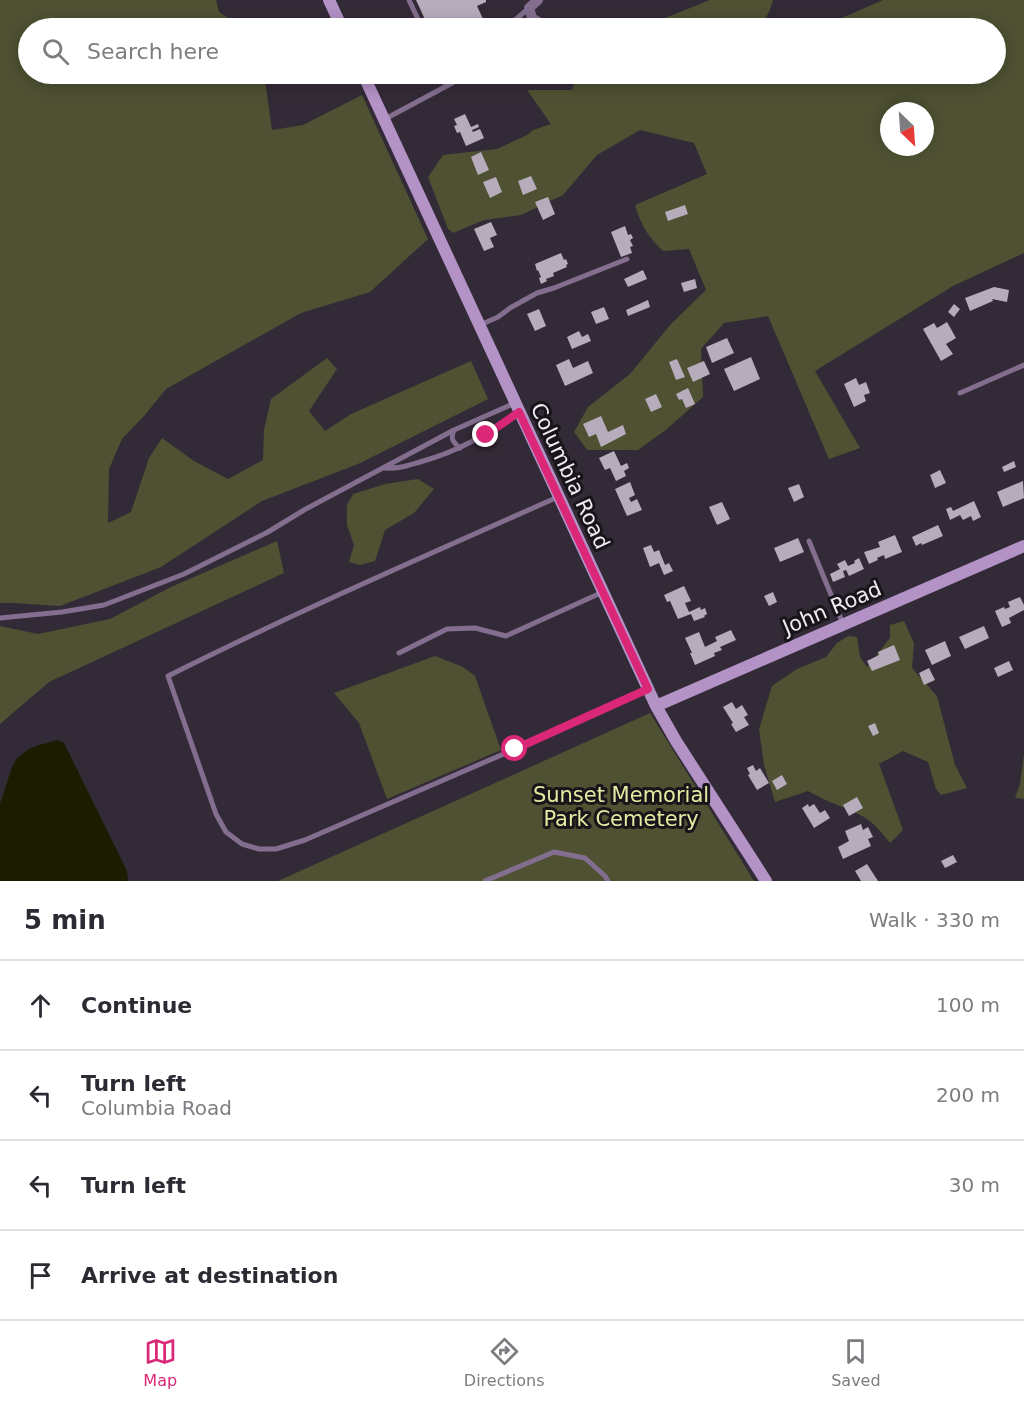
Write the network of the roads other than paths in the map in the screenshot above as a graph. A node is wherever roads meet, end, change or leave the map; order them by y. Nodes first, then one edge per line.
1 (409, 0) edge
2 (538, 0) edge
3 (332, 1) edge
4 (529, 8) junction
5 (338, 18) edge
6 (417, 18) edge
7 (518, 18) edge
8 (532, 18) edge
9 (368, 84) edge
10 (450, 84) edge
11 (446, 86) joint
12 (384, 120) junction
13 (627, 259) dead end
14 (479, 326) junction
15 (1024, 365) edge
16 (960, 393) dead end
17 (517, 407) junction
18 (454, 430) junction
19 (460, 448) junction
20 (382, 468) junction
21 (558, 497) junction
22 (809, 541) dead end
23 (1024, 546) edge
24 (603, 592) junction
25 (0, 618) edge
26 (843, 624) junction
27 (399, 652) dead end
28 (648, 689) junction
29 (656, 706) junction
30 (485, 881) edge
31 (608, 881) edge
32 (766, 881) edge

1 - 6 lane
2 - 4 street
3 - 5 main road
4 - 7 lane
4 - 8 street
9 - 12 main road, Columbia Road
10 - 11 lane
11 - 12 lane
12 - 14 main road, Columbia Road
13 - 14 lane
14 - 17 main road, Columbia Road
15 - 16 lane
17 - 18 lane
17 - 19 lane
17 - 21 main road, Columbia Road
18 - 19 lane
18 - 20 lane
19 - 20 lane
20 - 25 lane
21 - 24 main road, Columbia Road
21 - 28 lane
22 - 26 lane
23 - 26 main road, John Road
24 - 27 lane
24 - 28 main road, Columbia Road
26 - 29 main road, John Road
28 - 29 main road, Columbia Road
29 - 32 main road, Columbia Road
30 - 31 lane

